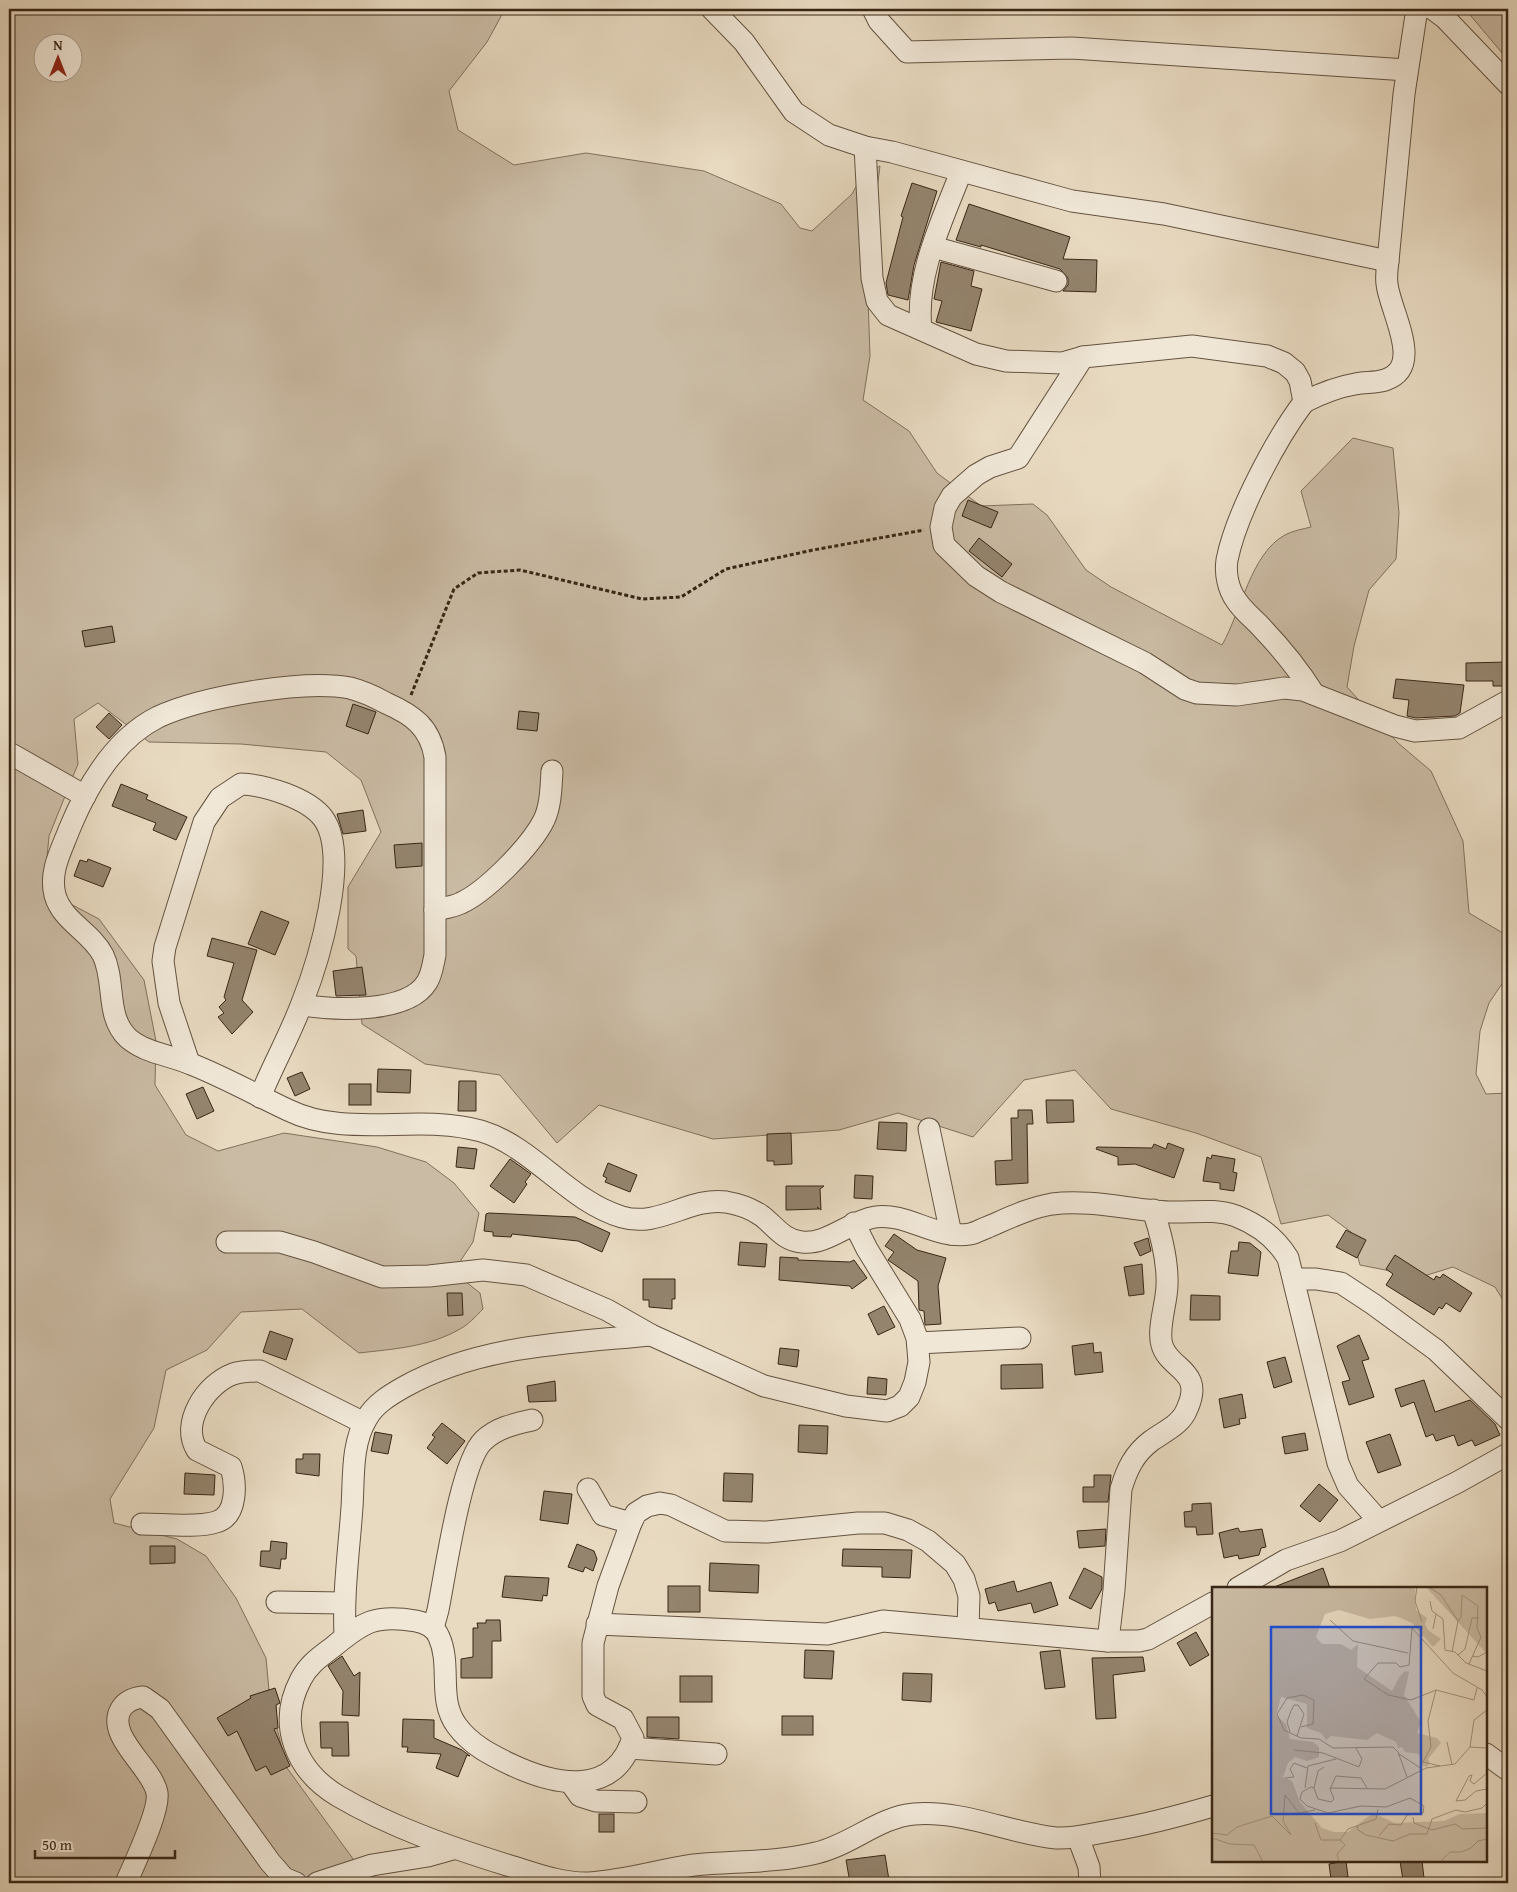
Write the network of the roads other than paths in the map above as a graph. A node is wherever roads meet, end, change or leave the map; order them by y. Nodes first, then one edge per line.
1 (712, 9) edge
2 (873, 9) edge
3 (1420, 9) edge
4 (1433, 9) edge
5 (1407, 70) junction
6 (1508, 84) edge
7 (864, 147) junction
8 (961, 172) junction
9 (934, 247) junction
10 (1388, 261) junction
11 (1056, 281) dead end
12 (921, 329) junction
13 (1083, 357) junction
14 (1304, 402) junction
15 (1314, 694) junction
16 (1508, 701) edge
17 (11, 754) dead end
18 (552, 771) dead end
19 (85, 796) junction
20 (435, 910) junction
21 (302, 1005) junction
22 (189, 1063) junction
23 (260, 1097) junction
24 (929, 1129) dead end
25 (1153, 1210) junction
26 (854, 1223) junction
27 (951, 1234) junction
28 (227, 1242) dead end
29 (1294, 1279) junction
30 (651, 1335) junction
31 (1020, 1338) dead end
32 (918, 1343) junction
33 (1508, 1419) edge
34 (532, 1420) dead end
35 (364, 1423) junction
36 (1508, 1454) edge
37 (588, 1489) dead end
38 (1379, 1521) junction
39 (630, 1522) junction
40 (142, 1524) dead end
41 (1240, 1587) edge
42 (278, 1602) dead end
43 (344, 1603) junction
44 (1212, 1604) edge
45 (597, 1624) junction
46 (433, 1628) junction
47 (968, 1628) junction
48 (345, 1636) junction
49 (1108, 1641) junction
50 (630, 1748) junction
51 (716, 1754) dead end
52 (1487, 1755) edge
53 (1508, 1770) edge
54 (570, 1782) junction
55 (636, 1802) dead end
56 (1212, 1806) edge
57 (1078, 1837) junction
58 (453, 1849) junction
59 (126, 1883) edge
60 (296, 1883) edge
61 (318, 1883) edge
62 (1090, 1883) edge

1 - 7 street
2 - 5 street
3 - 5 street
4 - 6 street
5 - 10 street
7 - 8 street
7 - 12 street
8 - 9 street
8 - 10 street
9 - 11 street
9 - 12 street
10 - 14 street
12 - 13 street
13 - 14 street
13 - 15 street
14 - 15 street
15 - 16 street
17 - 19 street
18 - 20 street
19 - 20 street
19 - 22 street
20 - 21 street
21 - 22 street
21 - 23 street
22 - 23 street
23 - 26 street
24 - 27 street
25 - 27 street
25 - 29 street
25 - 49 street
26 - 27 street
26 - 32 street
28 - 30 street
29 - 33 street
29 - 38 street
30 - 32 street
30 - 35 street
31 - 32 street
34 - 46 street
35 - 40 street
35 - 43 street
36 - 38 street
37 - 39 street
38 - 41 street
39 - 45 street
39 - 47 street
42 - 43 street
43 - 48 street
44 - 49 street
45 - 47 street
45 - 50 street
46 - 48 street
46 - 54 street
47 - 49 street
48 - 58 street
50 - 51 street
50 - 54 street
52 - 53 street
54 - 55 street
56 - 57 street
57 - 58 street
57 - 62 street
58 - 61 street
59 - 60 street

